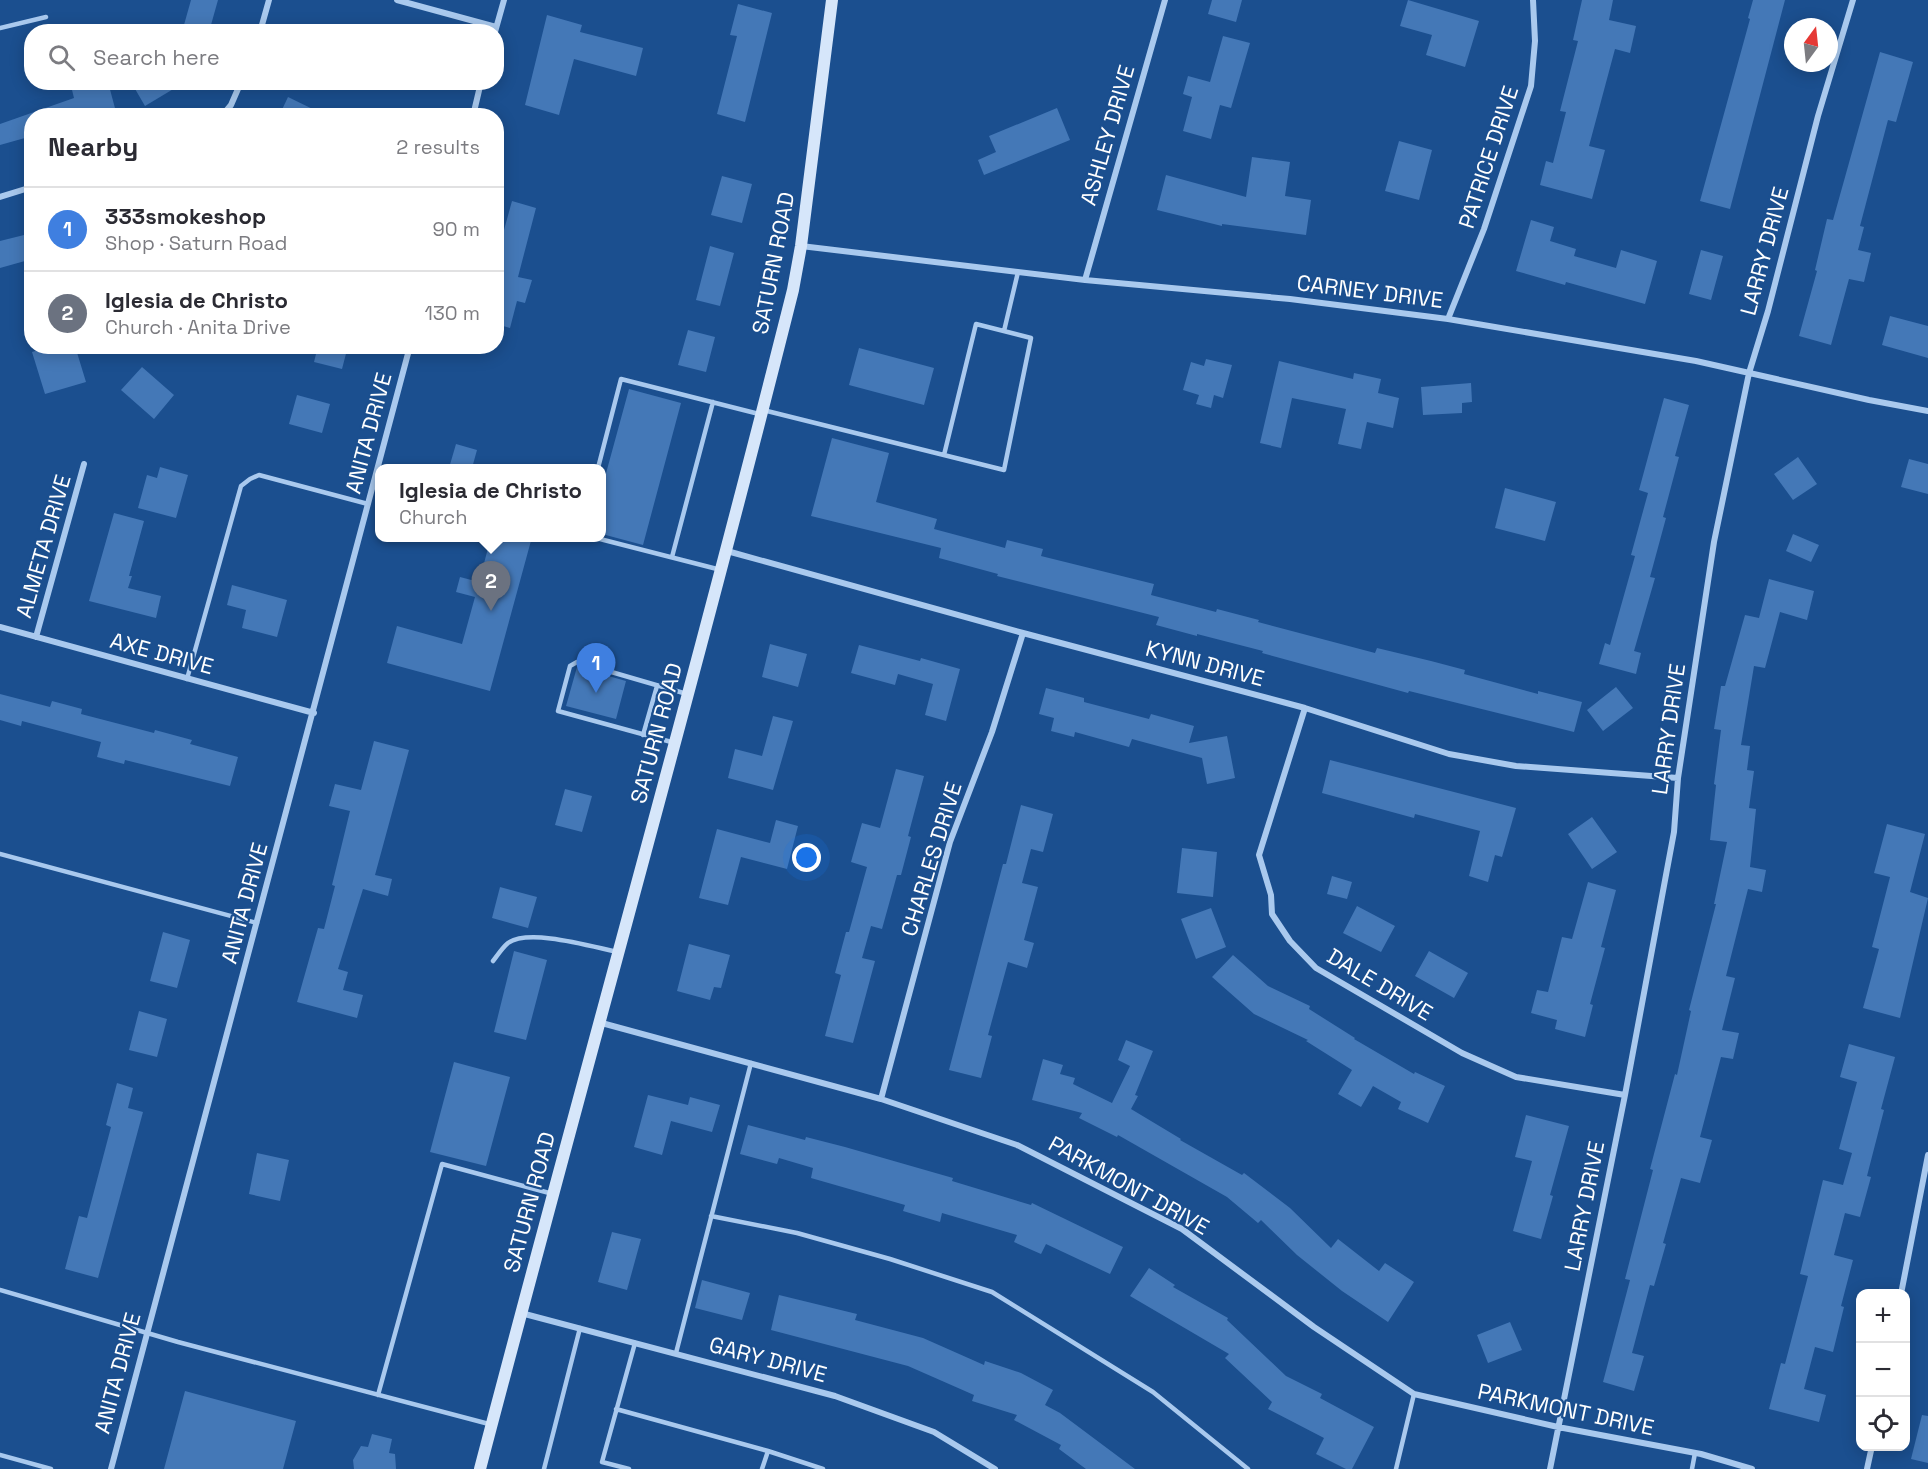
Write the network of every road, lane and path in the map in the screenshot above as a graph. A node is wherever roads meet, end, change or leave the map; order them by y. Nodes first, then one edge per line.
1 (269, 0) edge
2 (397, 0) edge
3 (504, 0) edge
4 (832, 0) edge
5 (1165, 0) edge
6 (1533, 0) edge
7 (1852, 0) edge
8 (46, 17) dead end
9 (262, 24) edge
10 (479, 24) edge
11 (497, 24) edge
12 (0, 28) edge
13 (238, 90) edge
14 (480, 90) edge
15 (229, 108) edge
16 (475, 108) edge
17 (24, 190) edge
18 (0, 197) edge
19 (801, 246) junction
20 (1018, 272) junction
21 (1085, 280) junction
22 (1448, 319) junction
23 (1004, 331) junction
24 (408, 354) edge
25 (1749, 373) junction
26 (713, 402) junction
27 (1928, 411) edge
28 (762, 412) junction
29 (944, 455) junction
30 (84, 464) dead end
31 (379, 464) edge
32 (599, 464) edge
33 (375, 478) edge
34 (368, 504) junction
35 (606, 540) edge
36 (727, 551) junction
37 (672, 557) junction
38 (722, 570) junction
39 (0, 627) edge
40 (1023, 633) junction
41 (36, 637) junction
42 (187, 679) junction
43 (657, 686) junction
44 (688, 695) junction
45 (1305, 708) junction
46 (314, 713) junction
47 (644, 735) junction
48 (675, 743) junction
49 (1678, 778) junction
50 (0, 854) edge
51 (257, 923) junction
52 (618, 952) junction
53 (493, 961) dead end
54 (598, 1022) junction
55 (751, 1063) junction
56 (1625, 1095) junction
57 (881, 1099) junction
58 (1928, 1155) edge
59 (1926, 1173) edge
60 (554, 1194) junction
61 (711, 1215) junction
62 (1902, 1289) edge
63 (0, 1290) edge
64 (521, 1313) junction
65 (580, 1328) junction
66 (147, 1332) junction
67 (634, 1342) junction
68 (676, 1353) junction
69 (1414, 1394) junction
70 (378, 1395) junction
71 (616, 1409) junction
72 (492, 1425) junction
73 (1558, 1428) junction
74 (768, 1451) junction
75 (1871, 1451) edge
76 (1695, 1453) junction
77 (0, 1455) edge
78 (602, 1462) junction
79 (51, 1469) edge
80 (111, 1469) edge
81 (480, 1469) edge
82 (544, 1469) edge
83 (600, 1469) edge
84 (629, 1469) edge
85 (762, 1469) edge
86 (823, 1469) edge
87 (995, 1469) edge
88 (1248, 1469) edge
89 (1396, 1469) edge
90 (1550, 1469) edge
91 (1692, 1469) edge
92 (1752, 1469) edge
93 (1867, 1469) edge

1 - 9 street
2 - 10 street
3 - 11 street
4 - 19 street, SATURN ROAD
5 - 21 street, ASHLEY DRIVE
6 - 22 street, PATRICE DRIVE
7 - 25 street, LARRY DRIVE
8 - 12 lane
13 - 15 street
14 - 16 street
17 - 18 street
19 - 20 street, CARNEY DRIVE
19 - 28 street, SATURN ROAD
20 - 21 street, CARNEY DRIVE
20 - 23 lane
21 - 22 street, CARNEY DRIVE
22 - 25 street, CARNEY DRIVE
23 - 29 lane
23 - 29 lane
24 - 31 street, ANITA DRIVE
25 - 27 street, CARNEY DRIVE
25 - 49 street, LARRY DRIVE
26 - 28 lane
26 - 32 lane
26 - 37 lane
28 - 29 lane
28 - 36 street, SATURN ROAD
30 - 41 street, ALMETA DRIVE
33 - 34 street, ANITA DRIVE
34 - 42 lane
34 - 46 street, ANITA DRIVE
35 - 37 lane
36 - 38 street, SATURN ROAD
36 - 40 street, KYNN DRIVE
37 - 38 lane
38 - 44 street, SATURN ROAD
39 - 41 street, AXE DRIVE
40 - 45 street, KYNN DRIVE
40 - 57 street, CHARLES DRIVE
41 - 42 street, AXE DRIVE
42 - 46 street, AXE DRIVE
43 - 44 lane
43 - 47 lane
43 - 47 lane
44 - 48 street, SATURN ROAD
45 - 49 street, KYNN DRIVE
45 - 56 street, DALE DRIVE
46 - 51 street, ANITA DRIVE
47 - 48 lane
48 - 52 street, SATURN ROAD
49 - 56 street, LARRY DRIVE
50 - 51 lane
51 - 66 street, ANITA DRIVE
52 - 53 lane
52 - 54 street, SATURN ROAD
54 - 55 street, PARKMONT DRIVE
54 - 60 street, SATURN ROAD
55 - 57 street, PARKMONT DRIVE
55 - 61 lane
56 - 73 street, LARRY DRIVE
57 - 69 street, PARKMONT DRIVE
58 - 59 street
59 - 62 street
60 - 64 street, SATURN ROAD
60 - 70 lane
61 - 68 lane
61 - 88 lane
63 - 66 lane
64 - 65 street, GARY DRIVE
64 - 72 street, SATURN ROAD
65 - 67 street, GARY DRIVE
65 - 82 lane
66 - 70 lane
66 - 80 street, ANITA DRIVE
67 - 68 street, GARY DRIVE
67 - 71 lane
68 - 87 street, GARY DRIVE
69 - 73 street, PARKMONT DRIVE
69 - 89 lane
70 - 72 lane
71 - 74 lane
71 - 78 lane
72 - 81 street, SATURN ROAD
73 - 76 street, PARKMONT DRIVE
73 - 90 street, LARRY DRIVE
74 - 85 lane
74 - 86 lane
75 - 93 street
76 - 91 lane
76 - 92 street, PARKMONT DRIVE
77 - 79 lane
78 - 83 lane
78 - 84 lane

